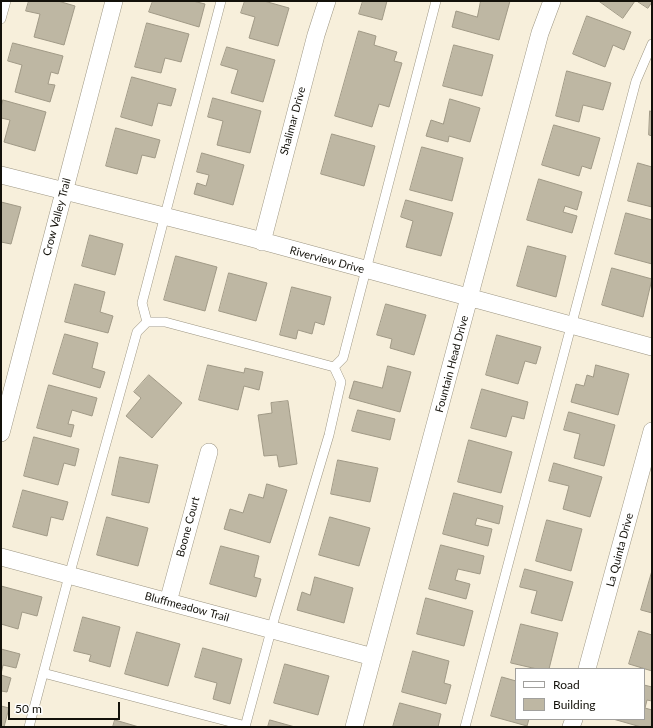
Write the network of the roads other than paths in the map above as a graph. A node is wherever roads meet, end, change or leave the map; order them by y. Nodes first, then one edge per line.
1 (6, 1) edge
2 (114, 1) edge
3 (221, 1) edge
4 (327, 1) edge
5 (436, 1) edge
6 (552, 1) edge
7 (1, 19) edge
8 (652, 44) edge
9 (1, 174) edge
10 (63, 191) junction
11 (165, 217) junction
12 (262, 242) junction
13 (365, 270) junction
14 (469, 299) junction
15 (147, 322) junction
16 (571, 326) junction
17 (652, 347) edge
18 (334, 367) junction
19 (652, 430) edge
20 (1, 433) edge
21 (209, 452) dead end
22 (1, 557) edge
23 (69, 576) junction
24 (168, 602) junction
25 (272, 629) junction
26 (373, 656) junction
27 (587, 668) edge
28 (43, 673) junction
29 (29, 727) edge
30 (246, 727) edge
31 (354, 727) edge
32 (465, 727) edge

1 - 7 lane
2 - 10 street, Crow Valley Trail
3 - 11 lane
4 - 12 street, Shalimar Drive
5 - 13 lane
6 - 14 street, Fountain Head Drive
8 - 16 lane
9 - 10 street, Riverview Drive
10 - 11 street, Riverview Drive
10 - 20 street, Crow Valley Trail
11 - 12 street, Riverview Drive
11 - 15 lane
12 - 13 street, Riverview Drive
13 - 14 street, Riverview Drive
13 - 18 lane
14 - 16 street, Riverview Drive
14 - 26 street, Fountain Head Drive
15 - 18 lane
15 - 23 lane
16 - 17 street, Riverview Drive
16 - 32 lane
18 - 25 lane
19 - 27 street, La Quinta Drive
21 - 24 street, Boone Court
22 - 23 street, Bluffmeadow Trail
23 - 24 street, Bluffmeadow Trail
23 - 28 lane
24 - 25 street, Bluffmeadow Trail
25 - 26 street, Bluffmeadow Trail
25 - 30 lane
26 - 31 street, Fountain Head Drive
28 - 29 lane
28 - 30 lane

